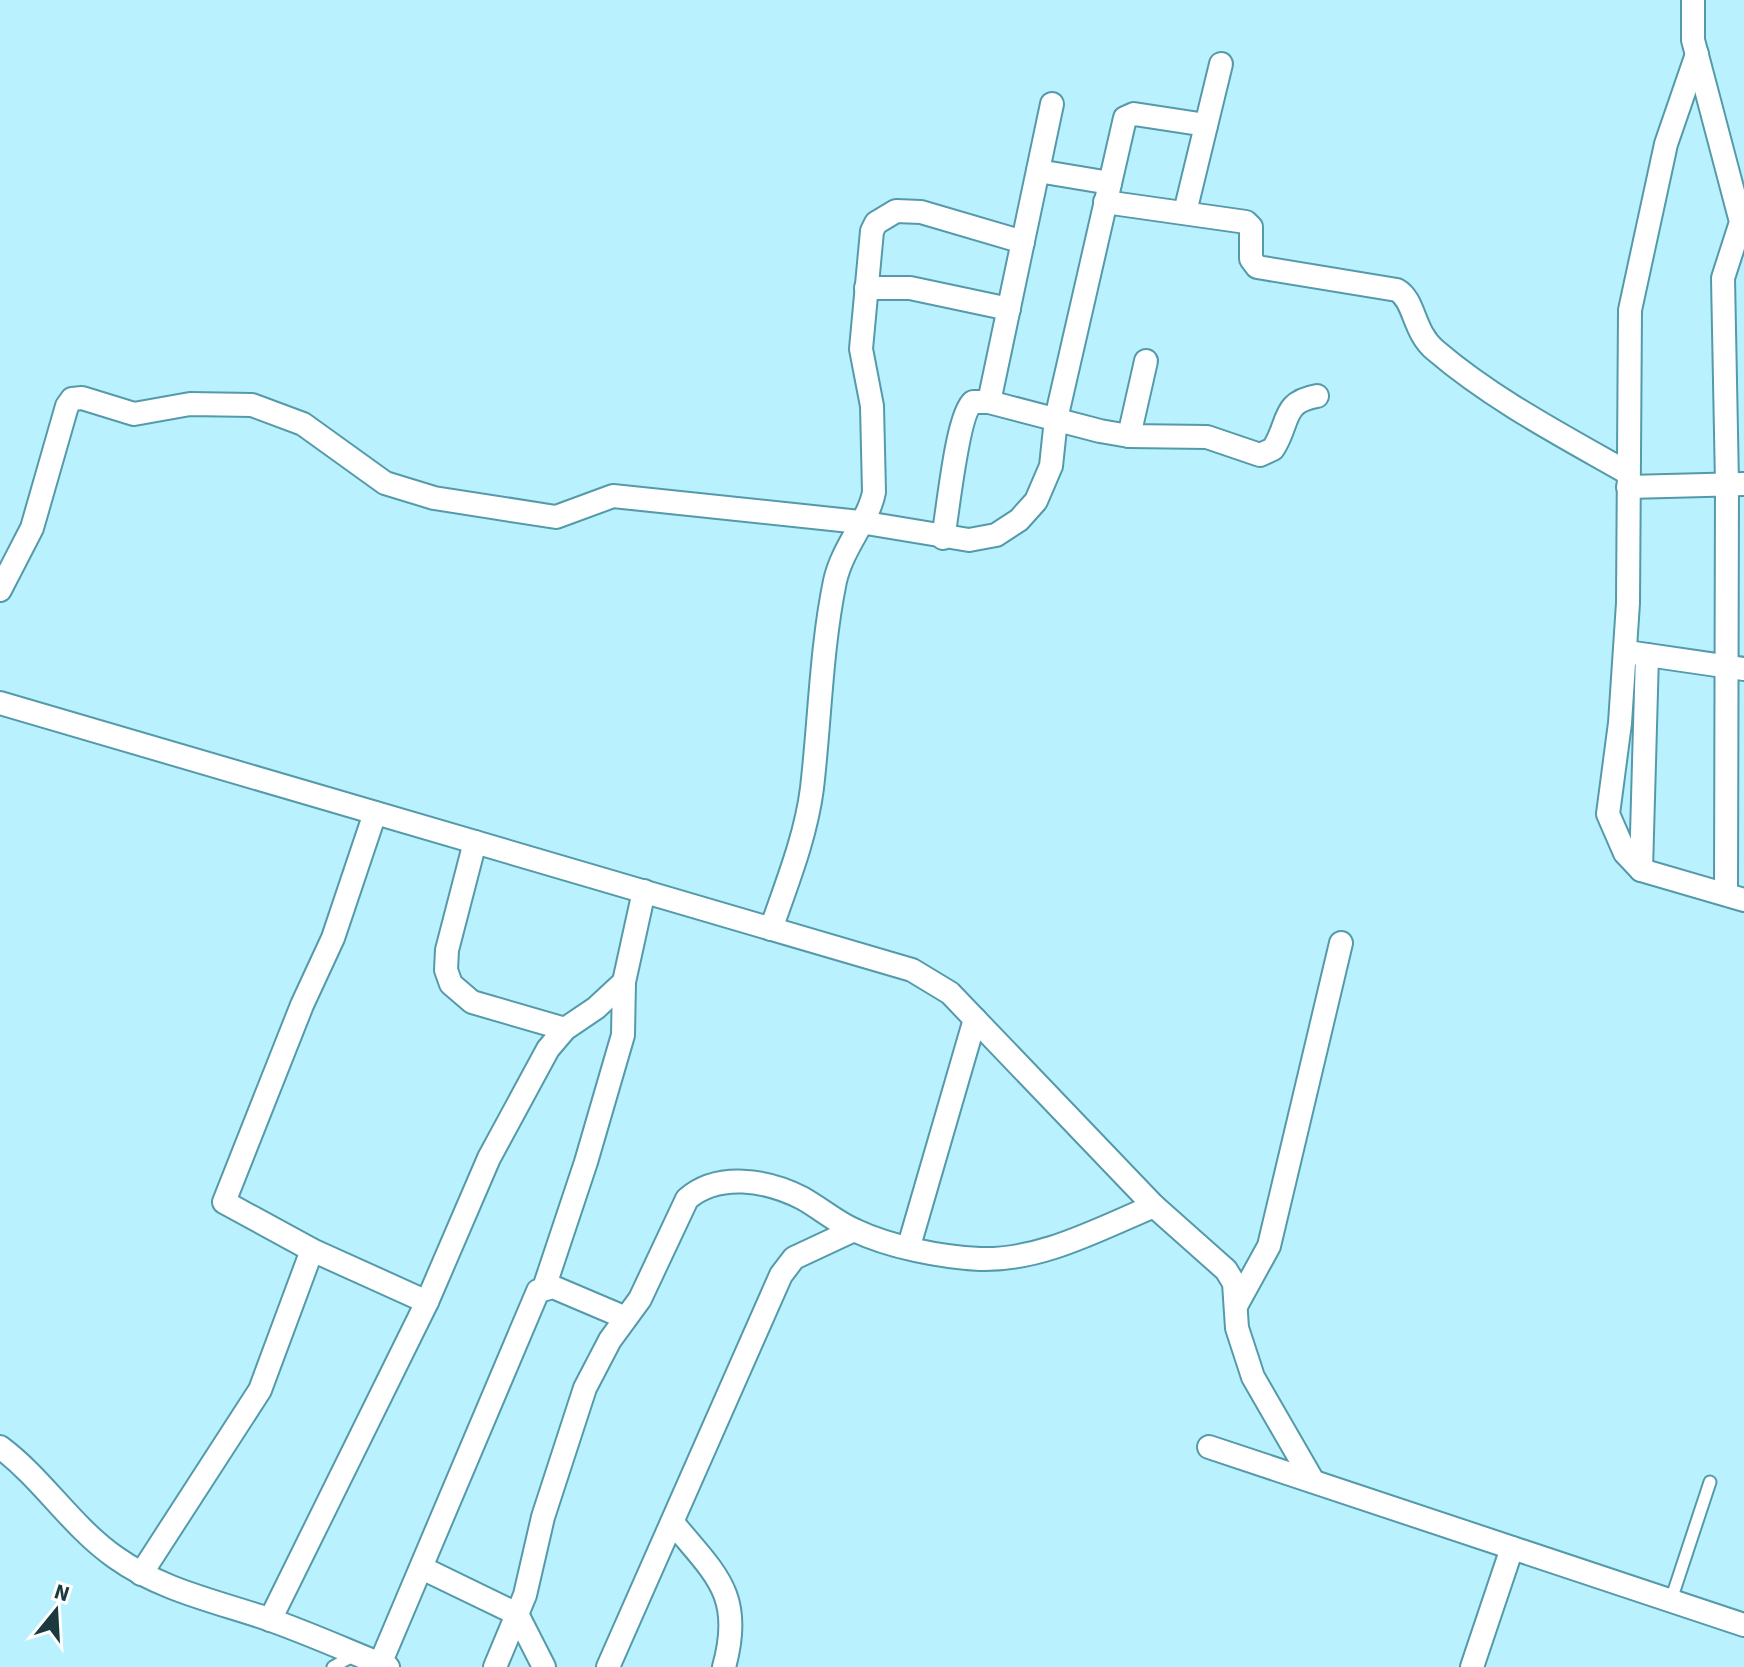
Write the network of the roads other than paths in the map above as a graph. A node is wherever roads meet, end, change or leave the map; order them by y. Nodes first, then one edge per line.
1 (1693, 0) edge
2 (1697, 54) junction
3 (1221, 64) dead end
4 (1052, 104) dead end
5 (1206, 125) junction
6 (1038, 171) junction
7 (1108, 193) junction
8 (1740, 200) edge
9 (1185, 212) junction
10 (1741, 238) edge
11 (1023, 242) junction
12 (866, 288) junction
13 (1009, 309) junction
14 (1146, 361) dead end
15 (1317, 396) dead end
16 (989, 402) junction
17 (1056, 419) junction
18 (1129, 436) junction
19 (1628, 480) junction
20 (1736, 484) edge
21 (860, 522) junction
22 (943, 538) junction
23 (0, 590) edge
24 (1636, 653) junction
25 (1735, 668) edge
26 (0, 703) edge
27 (375, 813) junction
28 (475, 842) junction
29 (1641, 870) junction
30 (644, 891) junction
31 (1735, 897) edge
32 (771, 929) junction
33 (1341, 943) dead end
34 (624, 982) junction
35 (975, 1019) junction
36 (565, 1029) junction
37 (1154, 1206) junction
38 (854, 1230) junction
39 (909, 1246) junction
40 (312, 1250) junction
41 (544, 1288) junction
42 (427, 1302) junction
43 (1236, 1306) junction
44 (626, 1318) junction
45 (0, 1447) edge
46 (1209, 1447) dead end
47 (1313, 1481) junction
48 (1710, 1482) dead end
49 (673, 1523) junction
50 (1512, 1548) junction
51 (422, 1568) junction
52 (141, 1574) junction
53 (1671, 1600) junction
54 (517, 1614) junction
55 (270, 1620) junction
56 (1744, 1625) edge
57 (354, 1655) junction
58 (384, 1666) edge
59 (333, 1667) edge
60 (495, 1667) edge
61 (544, 1667) edge
62 (608, 1667) edge
63 (724, 1667) edge
64 (1472, 1667) edge

1 - 2 street
2 - 8 street
2 - 19 street
3 - 5 street
4 - 6 street
5 - 7 street
5 - 9 street
6 - 7 street
6 - 11 street
7 - 9 street
7 - 17 street
8 - 10 street
9 - 19 street
10 - 20 street
11 - 12 street
11 - 13 street
12 - 13 street
12 - 21 street
13 - 16 street
14 - 18 street
15 - 18 street
16 - 17 street
16 - 22 street
17 - 18 street
17 - 22 street
19 - 20 street
19 - 24 street
20 - 25 street
21 - 22 street
21 - 23 street
21 - 32 street
24 - 25 street
24 - 29 street
24 - 29 street
25 - 31 street
26 - 27 street
27 - 28 street
27 - 40 street
28 - 30 street
28 - 36 street
29 - 31 street
30 - 32 street
30 - 34 street
32 - 35 street
33 - 43 street
34 - 36 street
34 - 41 street
35 - 37 street
35 - 39 street
36 - 42 street
37 - 39 street
37 - 43 street
38 - 39 street
38 - 44 street
38 - 49 street
40 - 42 street
40 - 52 street
41 - 44 street
41 - 51 street
42 - 55 street
43 - 47 street
44 - 54 street
45 - 52 street
46 - 47 street
47 - 50 street
48 - 53 lane
49 - 62 street
49 - 63 street
50 - 53 street
50 - 64 street
51 - 54 street
51 - 58 street
52 - 55 street
53 - 56 street
54 - 60 street
54 - 61 street
55 - 57 street
57 - 58 street
57 - 59 lane

